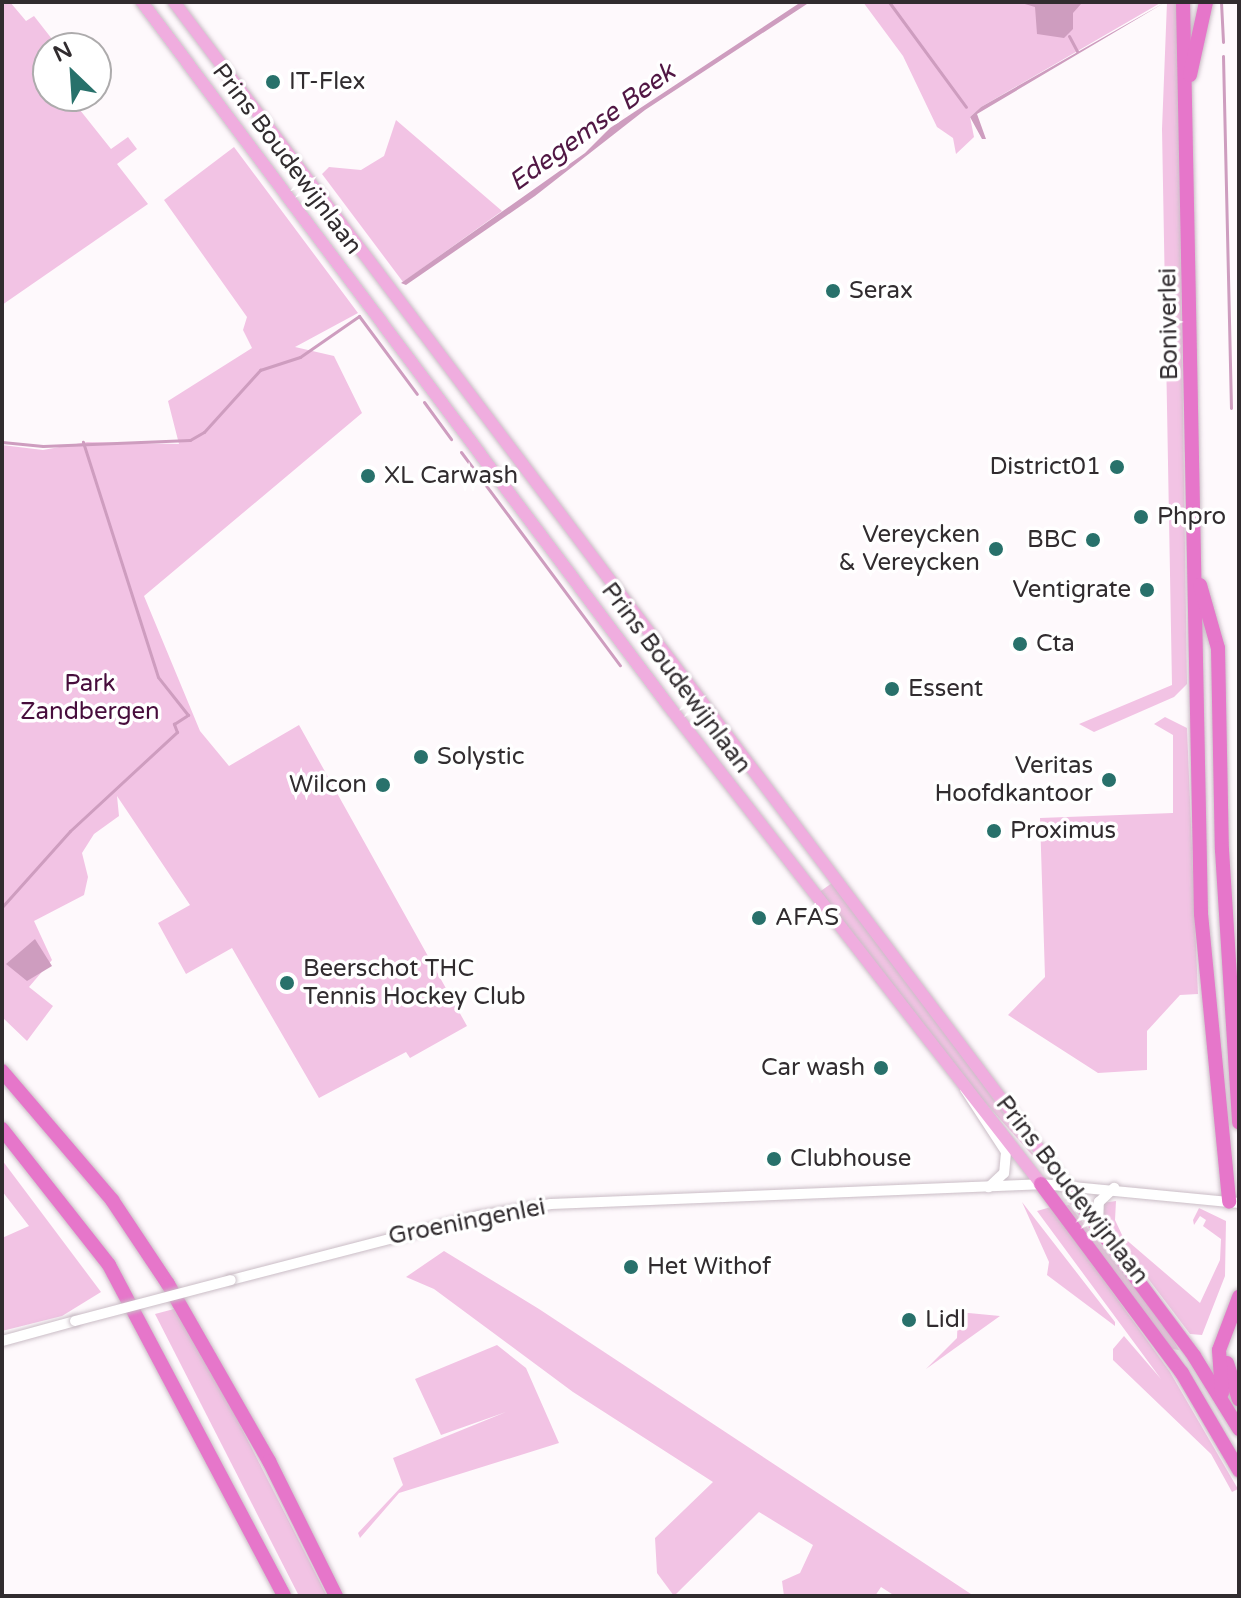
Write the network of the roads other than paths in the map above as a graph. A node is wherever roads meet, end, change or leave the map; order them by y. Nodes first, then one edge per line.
1 (142, 2) edge
2 (174, 2) edge
3 (1183, 2) edge
4 (1206, 2) edge
5 (1187, 82) junction
6 (1195, 565) junction
7 (818, 857) junction
8 (797, 873) junction
9 (2, 1071) edge
10 (964, 1087) junction
11 (1239, 1122) edge
12 (2, 1129) edge
13 (1041, 1184) junction
14 (1067, 1186) junction
15 (989, 1187) junction
16 (1114, 1188) junction
17 (1234, 1203) edge
18 (1098, 1226) junction
19 (1239, 1297) edge
20 (1229, 1326) junction
21 (2, 1341) edge
22 (1239, 1399) edge
23 (1223, 1401) junction
24 (1239, 1429) edge
25 (1239, 1470) edge
26 (284, 1596) edge
27 (336, 1596) edge

1 - 8 main road, Prins Boudewijnlaan
2 - 7 main road, Prins Boudewijnlaan
3 - 5 highway, Boniverlei
4 - 5 highway, Boniverlei
5 - 6 highway, Boniverlei
6 - 11 highway, Boniverlei
6 - 17 highway, Boniverlei
7 - 8 main road
7 - 14 main road, Prins Boudewijnlaan
8 - 10 main road, Prins Boudewijnlaan
9 - 27 highway
10 - 13 main road, Prins Boudewijnlaan
10 - 15 street
12 - 26 highway
13 - 14 street, Groeningenlei
13 - 15 street, Groeningenlei
13 - 25 highway, Prins Boudewijnlaan
14 - 16 street
14 - 18 highway, Prins Boudewijnlaan
15 - 21 street, Groeningenlei, bridge
16 - 17 street
16 - 18 street
18 - 23 highway, Prins Boudewijnlaan
19 - 20 highway
20 - 22 highway
20 - 23 highway
23 - 24 highway, Prins Boudewijnlaan

